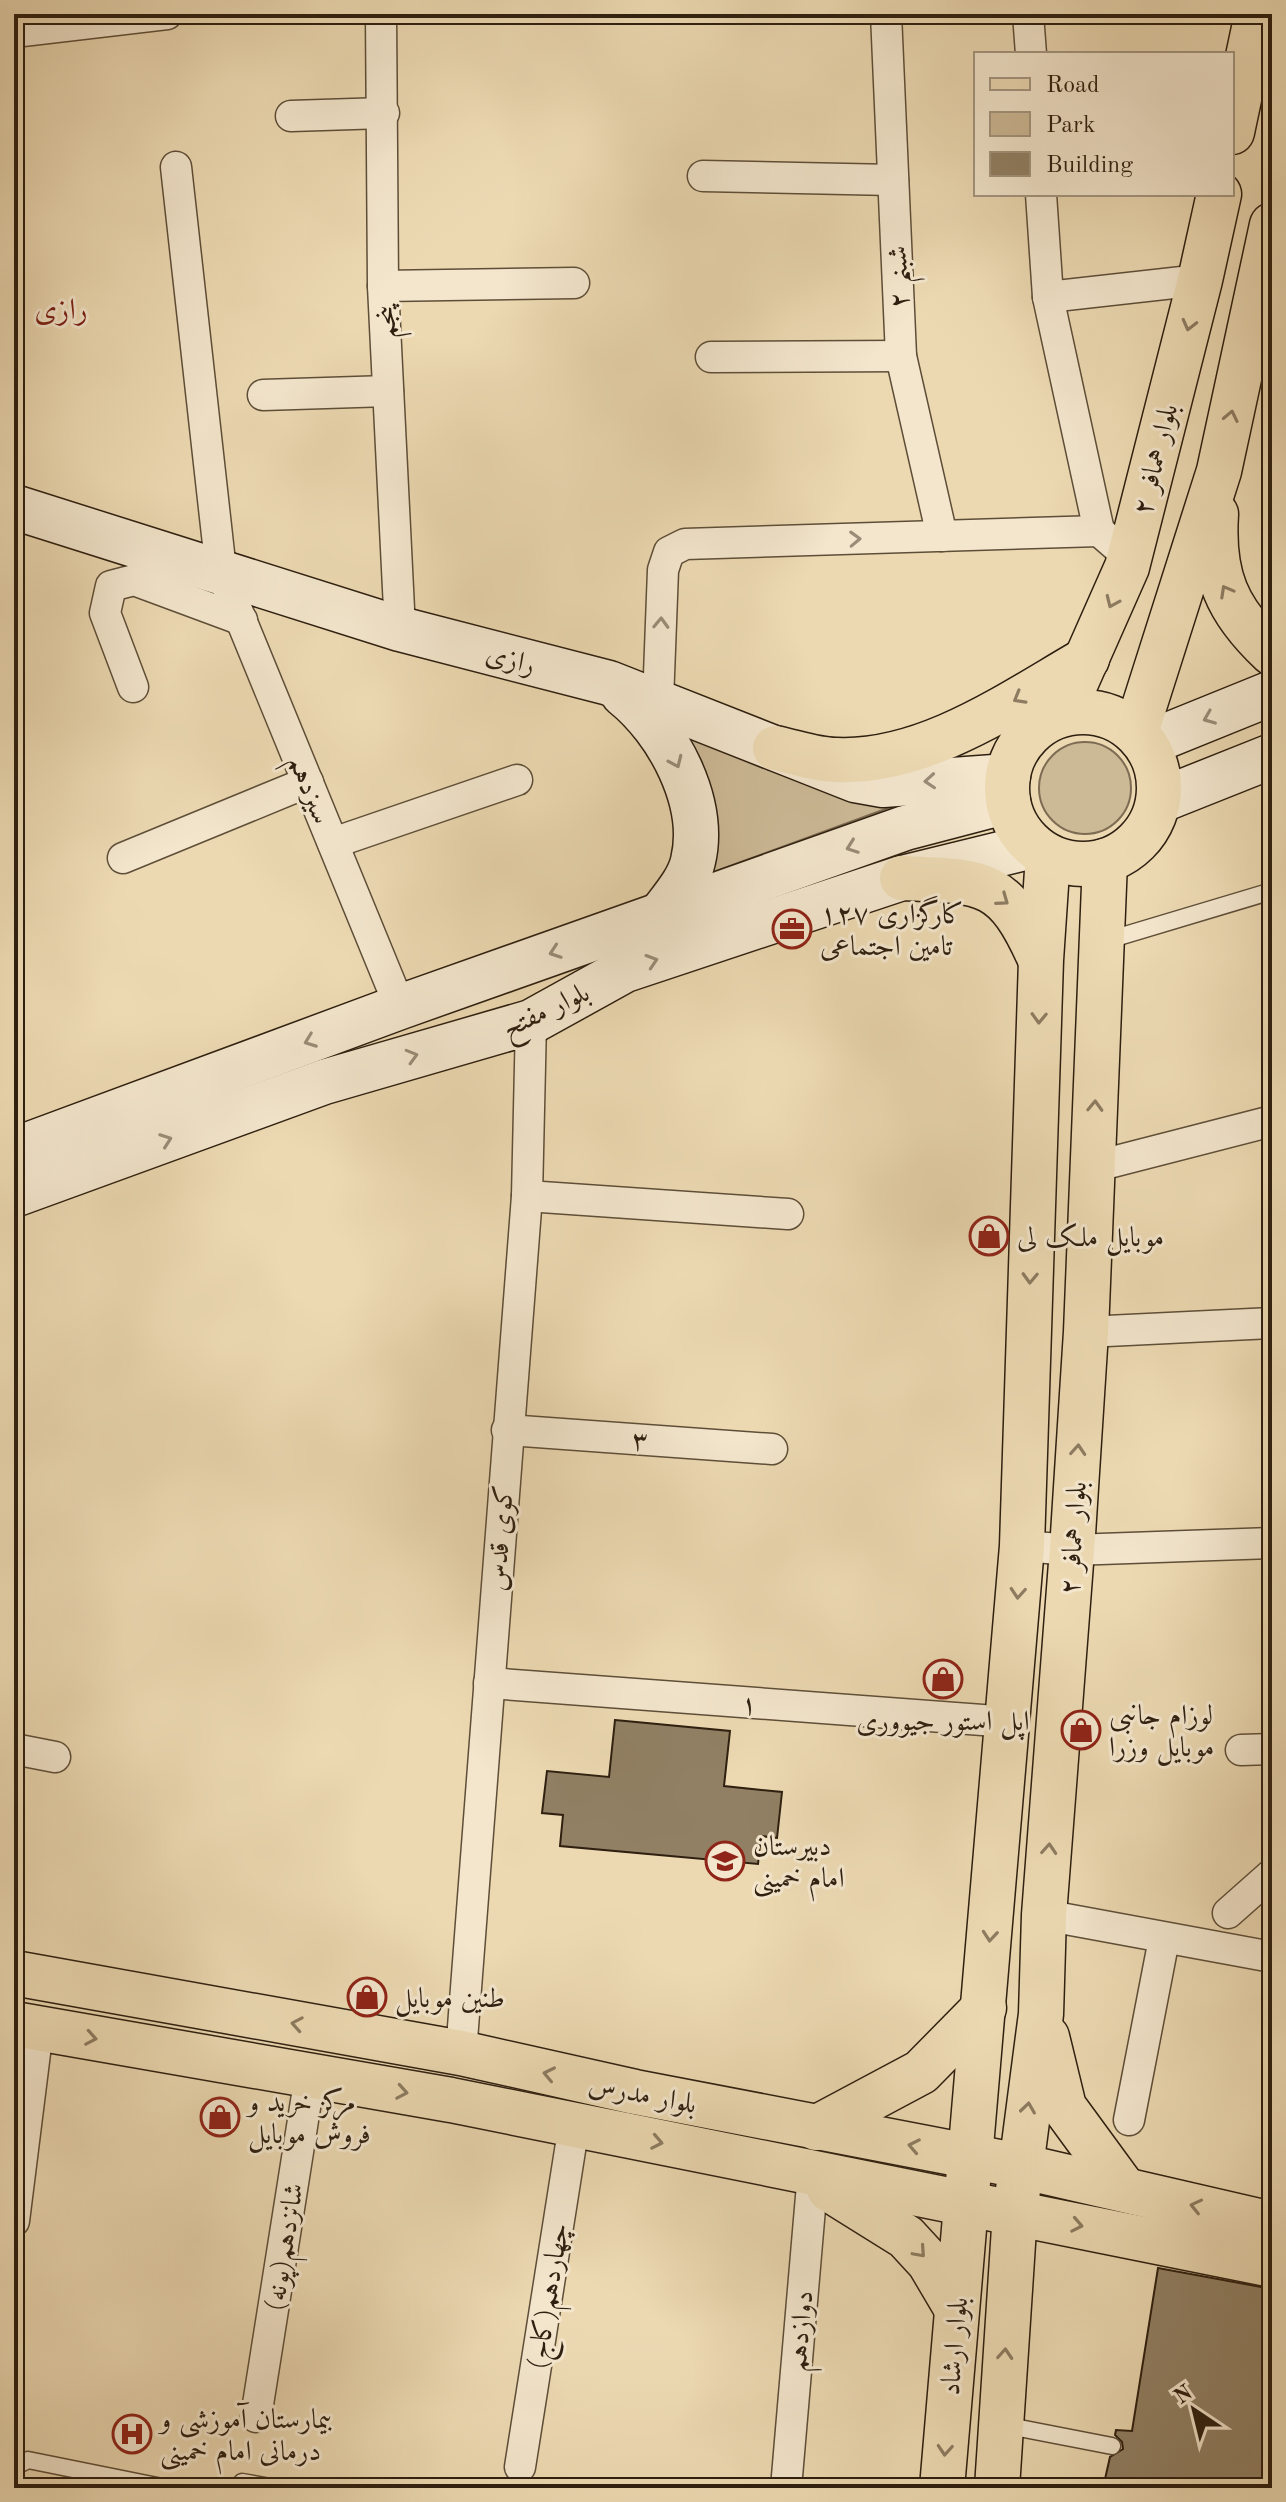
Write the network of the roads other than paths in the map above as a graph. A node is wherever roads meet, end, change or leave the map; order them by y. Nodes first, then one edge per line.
1 (167, 14) edge
2 (381, 14) edge
3 (886, 14) edge
4 (1028, 14) edge
5 (1255, 16) edge
6 (14, 32) edge
7 (1031, 52) edge
8 (384, 113) junction
9 (291, 116) dead end
10 (1234, 122) edge
11 (176, 167) dead end
12 (703, 176) dead end
13 (893, 180) junction
14 (1041, 196) edge
15 (1219, 196) edge
16 (1272, 225) edge
17 (1200, 280) junction
18 (574, 283) dead end
19 (383, 286) junction
20 (1048, 297) junction
21 (901, 356) junction
22 (711, 357) dead end
23 (388, 391) junction
24 (263, 395) dead end
25 (1219, 471) junction
26 (14, 507) edge
27 (942, 536) junction
28 (1114, 544) junction
29 (221, 571) junction
30 (242, 620) junction
31 (400, 629) junction
32 (1272, 653) edge
33 (1087, 659) junction
34 (609, 683) junction
35 (133, 687) dead end
36 (1272, 693) edge
37 (658, 701) junction
38 (1062, 714) junction
39 (1141, 738) junction
40 (775, 748) junction
41 (1272, 756) edge
42 (517, 780) dead end
43 (308, 782) junction
44 (1008, 788) junction
45 (1159, 801) junction
46 (905, 828) junction
47 (333, 843) junction
48 (1040, 851) junction
49 (123, 858) dead end
50 (1105, 861) junction
51 (913, 875) junction
52 (1272, 891) edge
53 (661, 914) junction
54 (1100, 942) junction
55 (1041, 960) junction
56 (400, 1007) junction
57 (531, 1022) junction
58 (97, 1119) junction
59 (1272, 1121) edge
60 (14, 1150) edge
61 (111, 1160) junction
62 (1093, 1167) junction
63 (14, 1195) edge
64 (527, 1196) junction
65 (788, 1214) dead end
66 (1272, 1323) edge
67 (1086, 1332) junction
68 (507, 1430) junction
69 (772, 1449) dead end
70 (1272, 1543) edge
71 (1022, 1546) junction
72 (1072, 1550) junction
73 (489, 1683) junction
74 (1009, 1722) junction
75 (14, 1749) edge
76 (1272, 1749) edge
77 (1241, 1750) dead end
78 (55, 1757) dead end
79 (1272, 1874) edge
80 (1228, 1913) dead end
81 (1044, 1915) junction
82 (1164, 1939) junction
83 (1272, 1957) edge
84 (14, 1973) edge
85 (984, 2008) junction
86 (1041, 2014) junction
87 (26, 2026) edge
88 (460, 2054) junction
89 (310, 2076) junction
90 (451, 2100) junction
91 (1129, 2120) dead end
92 (574, 2125) junction
93 (816, 2128) junction
94 (973, 2157) junction
95 (1020, 2166) junction
96 (813, 2173) junction
97 (1124, 2189) junction
98 (968, 2205) junction
99 (1015, 2213) junction
100 (14, 2221) edge
101 (1272, 2224) edge
102 (1272, 2265) edge
103 (955, 2306) junction
104 (256, 2417) dead end
105 (1001, 2424) junction
106 (1112, 2446) dead end
107 (14, 2467) edge
108 (520, 2467) dead end
109 (136, 2485) edge
110 (167, 2488) edge
111 (241, 2488) edge
112 (276, 2488) edge
113 (786, 2488) edge
114 (942, 2488) edge
115 (997, 2488) edge

1 - 6 street
2 - 8 street, پنجم
3 - 13 street, شبنم ۲
4 - 7 street
5 - 10 main road
8 - 9 street
8 - 19 street, پنجم
11 - 29 street, سیزدهم
12 - 13 street
13 - 21 street, شبنم ۲
14 - 20 street
15 - 17 main road, بلوار همافر ۲
25 -> 16 main road
17 - 20 street
17 -> 28 main road, بلوار همافر ۲
18 - 19 street
19 - 23 street, پنجم
20 - 28 street
21 - 22 street
21 - 27 street, شبنم ۲
23 - 24 street
23 - 31 street, پنجم
32 -> 25 main road
25 - 39 main road
26 - 29 street, رازی
27 - 28 street
37 -> 27 street
28 -> 33 main road, بلوار همافر ۲
29 - 30 street, سیزدهم
29 - 31 street, رازی
30 - 35 street
30 - 43 street, سیزدهم
31 - 34 street, رازی
33 - 38 main road, بلوار همافر ۲
33 -> 40 main road
34 - 37 street, رازی
34 -> 53 street
36 -> 39 street
37 - 40 street, رازی
38 - 39 main road
38 - 44 main road
39 - 45 main road
44 -> 40 street, رازی
41 - 45 street
42 - 47 street
43 - 47 street, سیزدهم
43 - 49 street
44 - 46 street, بلوار مفتح
44 - 48 main road
45 - 50 main road
46 - 51 street
46 -> 53 street, بلوار مفتح
47 - 56 street, سیزدهم
48 - 50 main road
48 - 51 street, بلوار مفتح
48 - 55 main road, بلوار همافر ۲
50 - 54 main road, بلوار همافر ۲
51 -> 55 main road
57 -> 51 street, بلوار مفتح
52 - 54 lane
53 -> 56 street, بلوار مفتح
62 -> 54 main road, بلوار همافر ۲
55 -> 71 main road, بلوار همافر ۲
56 -> 58 street, بلوار مفتح
61 -> 57 street, بلوار مفتح
57 - 64 street, کوی قدس
58 - 60 street, بلوار مفتح
58 - 61 street
59 - 62 street
61 - 63 street, بلوار مفتح
62 - 67 main road, بلوار همافر ۲
64 - 65 street
64 - 68 street, کوی قدس
66 - 67 street
72 -> 67 main road, بلوار همافر ۲
68 - 69 street, ۳
68 - 73 street, کوی قدس
70 - 72 street
71 - 72 street
71 -> 74 main road, بلوار همافر ۲
81 -> 72 main road, بلوار همافر ۲
73 - 74 street, ۱
73 - 88 street, کوی قدس
74 -> 85 main road, بلوار همافر ۲
75 - 78 street
76 - 77 street
79 - 80 street
81 - 82 street
81 - 86 main road, بلوار همافر ۲
82 - 83 street
82 - 91 street
88 -> 84 main road, بلوار مدرس
85 - 93 main road
85 - 94 main road, بلوار همافر ۲
95 -> 86 main road, بلوار همافر ۲
86 - 97 main road
87 -> 89 main road, بلوار مدرس
87 - 100 street
88 - 90 main road
93 -> 88 main road, بلوار مدرس
89 -> 90 main road, بلوار مدرس
89 - 104 street, شانزدهم(پونه)
90 - 92 main road, بلوار مدرس
92 -> 96 main road, بلوار مدرس
92 - 108 street, چهاردهم(کاج)
94 -> 93 main road, بلوار مدرس
94 - 95 main road, بلوار مدرس
94 - 98 main road, بلوار همافر ۲
95 - 97 main road, بلوار مدرس
95 - 99 main road, بلوار همافر ۲
96 - 98 main road, بلوار مدرس
96 -> 103 main road
96 - 113 street, دوازدهم
101 -> 97 main road, بلوار مدرس
98 - 99 main road, بلوار مدرس
98 - 103 main road, بلوار ارشاد
99 -> 102 main road, بلوار مدرس
105 -> 99 main road, بلوار ارشاد
103 -> 114 main road, بلوار ارشاد
105 - 106 lane
105 - 115 main road, بلوار ارشاد
107 - 109 lane
109 - 110 lane
111 - 112 lane

